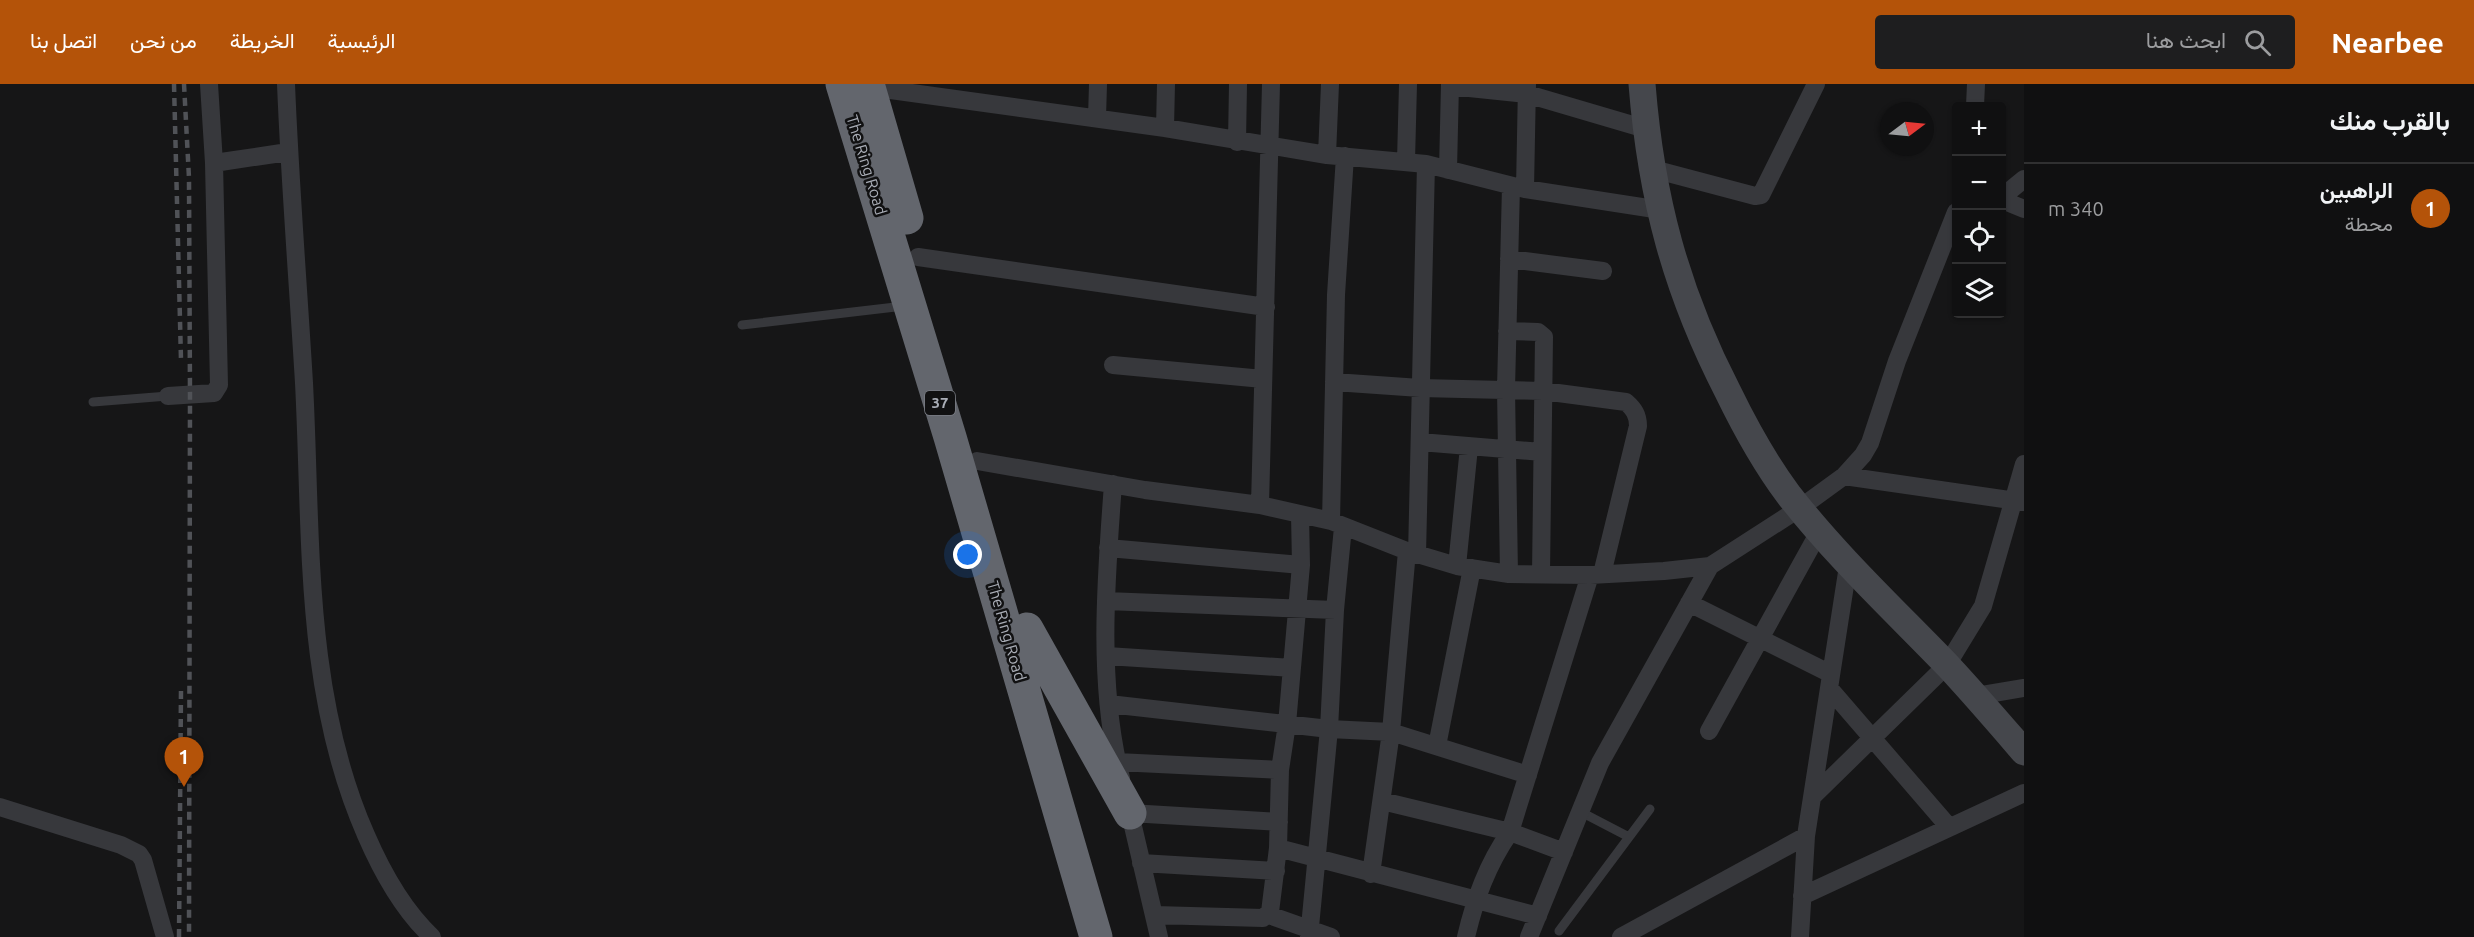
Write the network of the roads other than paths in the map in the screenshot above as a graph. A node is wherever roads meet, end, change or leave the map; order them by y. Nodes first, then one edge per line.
1 (209, 84) edge
2 (286, 84) edge
3 (1098, 84) edge
4 (1166, 84) edge
5 (1238, 84) edge
6 (1271, 84) edge
7 (1330, 84) edge
8 (1408, 84) edge
9 (1642, 84) edge
10 (1816, 84) edge
11 (1976, 84) edge
12 (859, 85) edge
13 (1450, 85) edge
14 (1527, 89) edge
15 (1975, 102) edge
16 (1097, 118) junction
17 (1165, 128) junction
18 (1646, 129) junction
19 (1237, 142) junction
20 (1269, 146) junction
21 (288, 152) junction
22 (1327, 155) junction
23 (1346, 156) junction
24 (1406, 161) junction
25 (214, 163) junction
26 (1426, 164) junction
27 (1653, 169) junction
28 (1448, 170) junction
29 (2024, 179) edge
30 (1518, 188) junction
31 (2006, 194) edge
32 (2006, 200) edge
33 (2024, 209) edge
34 (1661, 210) junction
35 (1952, 222) edge
36 (918, 257) junction
37 (1509, 259) junction
38 (1603, 271) dead end
39 (910, 305) junction
40 (1266, 307) junction
41 (742, 325) dead end
42 (1507, 331) junction
43 (1113, 364) dead end
44 (1263, 379) junction
45 (1334, 382) junction
46 (1420, 388) junction
47 (1506, 389) junction
48 (1543, 391) junction
49 (168, 396) joint
50 (93, 402) dead end
51 (1420, 442) junction
52 (1469, 447) junction
53 (1507, 450) junction
54 (1542, 452) junction
55 (977, 461) junction
56 (2024, 464) edge
57 (1844, 476) junction
58 (1113, 484) junction
59 (2019, 501) edge
60 (1260, 505) junction
61 (1800, 508) junction
62 (1300, 514) junction
63 (1337, 524) junction
64 (1819, 531) junction
65 (1108, 548) junction
66 (1412, 553) junction
67 (1301, 565) junction
68 (1710, 566) junction
69 (1848, 566) junction
70 (1465, 567) junction
71 (1509, 574) junction
72 (1541, 574) junction
73 (1596, 575) junction
74 (1106, 601) junction
75 (1689, 603) junction
76 (1296, 609) junction
77 (1335, 610) junction
78 (1016, 629) junction
79 (1760, 638) junction
80 (1107, 656) junction
81 (1947, 665) junction
82 (1292, 668) junction
83 (1830, 681) junction
84 (2024, 688) edge
85 (1976, 696) junction
86 (1109, 705) junction
87 (1043, 721) junction
88 (1287, 724) junction
89 (1329, 729) junction
90 (1709, 731) dead end
91 (1391, 732) junction
92 (1873, 738) junction
93 (1437, 746) junction
94 (2024, 752) edge
95 (1117, 762) junction
96 (1280, 770) junction
97 (1528, 775) junction
98 (2024, 793) edge
99 (1812, 797) junction
100 (1382, 801) junction
101 (0, 807) edge
102 (1650, 809) dead end
103 (1580, 811) junction
104 (1130, 813) junction
105 (1279, 822) junction
106 (1949, 827) junction
107 (1510, 832) junction
108 (1806, 836) junction
109 (1629, 837) junction
110 (1278, 848) junction
111 (1564, 852) junction
112 (1317, 858) junction
113 (1141, 863) junction
114 (1276, 871) junction
115 (1371, 874) junction
116 (1802, 896) junction
117 (1475, 900) junction
118 (1155, 915) junction
119 (1269, 915) junction
120 (1538, 916) junction
121 (1559, 931) dead end
122 (1309, 933) edge
123 (1624, 936) edge
124 (165, 937) edge
125 (432, 937) edge
126 (1077, 937) edge
127 (1096, 937) edge
128 (1117, 937) edge
129 (1159, 937) edge
130 (1331, 937) edge
131 (1466, 937) edge
132 (1529, 937) edge
133 (1800, 937) edge

1 - 25 street
2 - 21 street
3 - 16 street
4 - 17 street
5 - 19 street
6 - 20 street
7 - 22 street
8 - 24 street
9 - 18 street
10 - 27 street
11 - 15 street
12 - 16 street
12 - 36 highway, The Ring Road / 37
12 - 39 highway, The Ring Road / 37
13 - 14 street
13 - 28 street
14 - 18 street
14 - 30 street
16 - 17 street
17 - 19 street
18 - 27 street
19 - 20 street
20 - 22 street
20 - 40 street
21 - 25 street
21 - 125 street
22 - 23 street
23 - 24 street
23 - 45 street
24 - 26 street
25 - 49 street
26 - 28 street
26 - 46 street
27 - 34 street
28 - 30 street
29 - 31 street
30 - 34 street
30 - 37 street
32 - 33 street
34 - 61 street
35 - 57 street
36 - 40 street
36 - 55 highway, The Ring Road / 37
37 - 38 street
37 - 42 street
39 - 41 lane
39 - 78 highway, The Ring Road / 37
40 - 44 street
42 - 47 street
42 - 48 street
43 - 44 street
44 - 60 street
45 - 46 street
45 - 63 street
46 - 47 street
46 - 51 street
47 - 48 street
47 - 53 street
48 - 54 street
48 - 73 street
49 - 50 lane
51 - 52 street
51 - 66 street
52 - 53 street
52 - 70 street
53 - 54 street
53 - 71 street
54 - 72 street
55 - 58 street
55 - 78 highway, The Ring Road / 37
56 - 59 street
57 - 59 street
57 - 61 street
58 - 60 street
58 - 65 street
59 - 81 street
60 - 62 street
61 - 64 street
61 - 68 street
62 - 63 street
62 - 67 street
63 - 66 street
63 - 77 street
64 - 69 street
64 - 79 street
65 - 67 street
65 - 74 street
66 - 70 street
66 - 91 street
67 - 76 street
68 - 73 street
68 - 75 street
69 - 81 street
69 - 83 street
70 - 71 street
70 - 93 street
71 - 72 street
72 - 73 street
73 - 97 street
74 - 76 street
74 - 80 street
75 - 79 street
75 - 103 street
76 - 77 street
76 - 82 street
77 - 89 street
78 - 87 highway, The Ring Road / 37
78 - 104 highway
78 - 126 highway
79 - 83 street
79 - 90 street
80 - 82 street
80 - 86 street
81 - 85 street
81 - 92 street
82 - 88 street
83 - 92 street
83 - 99 street
84 - 85 street
85 - 94 street
86 - 88 street
86 - 95 street
87 - 127 highway, The Ring Road / 37
87 - 128 highway, The Ring Road / 37
88 - 89 street
88 - 96 street
89 - 91 street
89 - 112 street
91 - 93 street
91 - 100 street
92 - 99 street
92 - 106 street
93 - 97 street
95 - 96 street
95 - 104 street
96 - 105 street
97 - 107 street
98 - 106 street
99 - 108 street
100 - 107 street
100 - 115 street
101 - 124 street
102 - 109 lane
103 - 109 lane
103 - 111 street
104 - 105 street
104 - 113 street
105 - 110 street
106 - 116 street
107 - 111 street
107 - 117 street
108 - 116 street
108 - 123 street
109 - 121 lane
110 - 112 street
110 - 114 street
111 - 120 street
112 - 115 street
112 - 122 street
113 - 114 street
113 - 118 street
114 - 119 street
115 - 117 street
116 - 133 street
117 - 120 street
117 - 131 street
118 - 119 street
118 - 129 street
119 - 122 street
120 - 132 street
122 - 130 street

